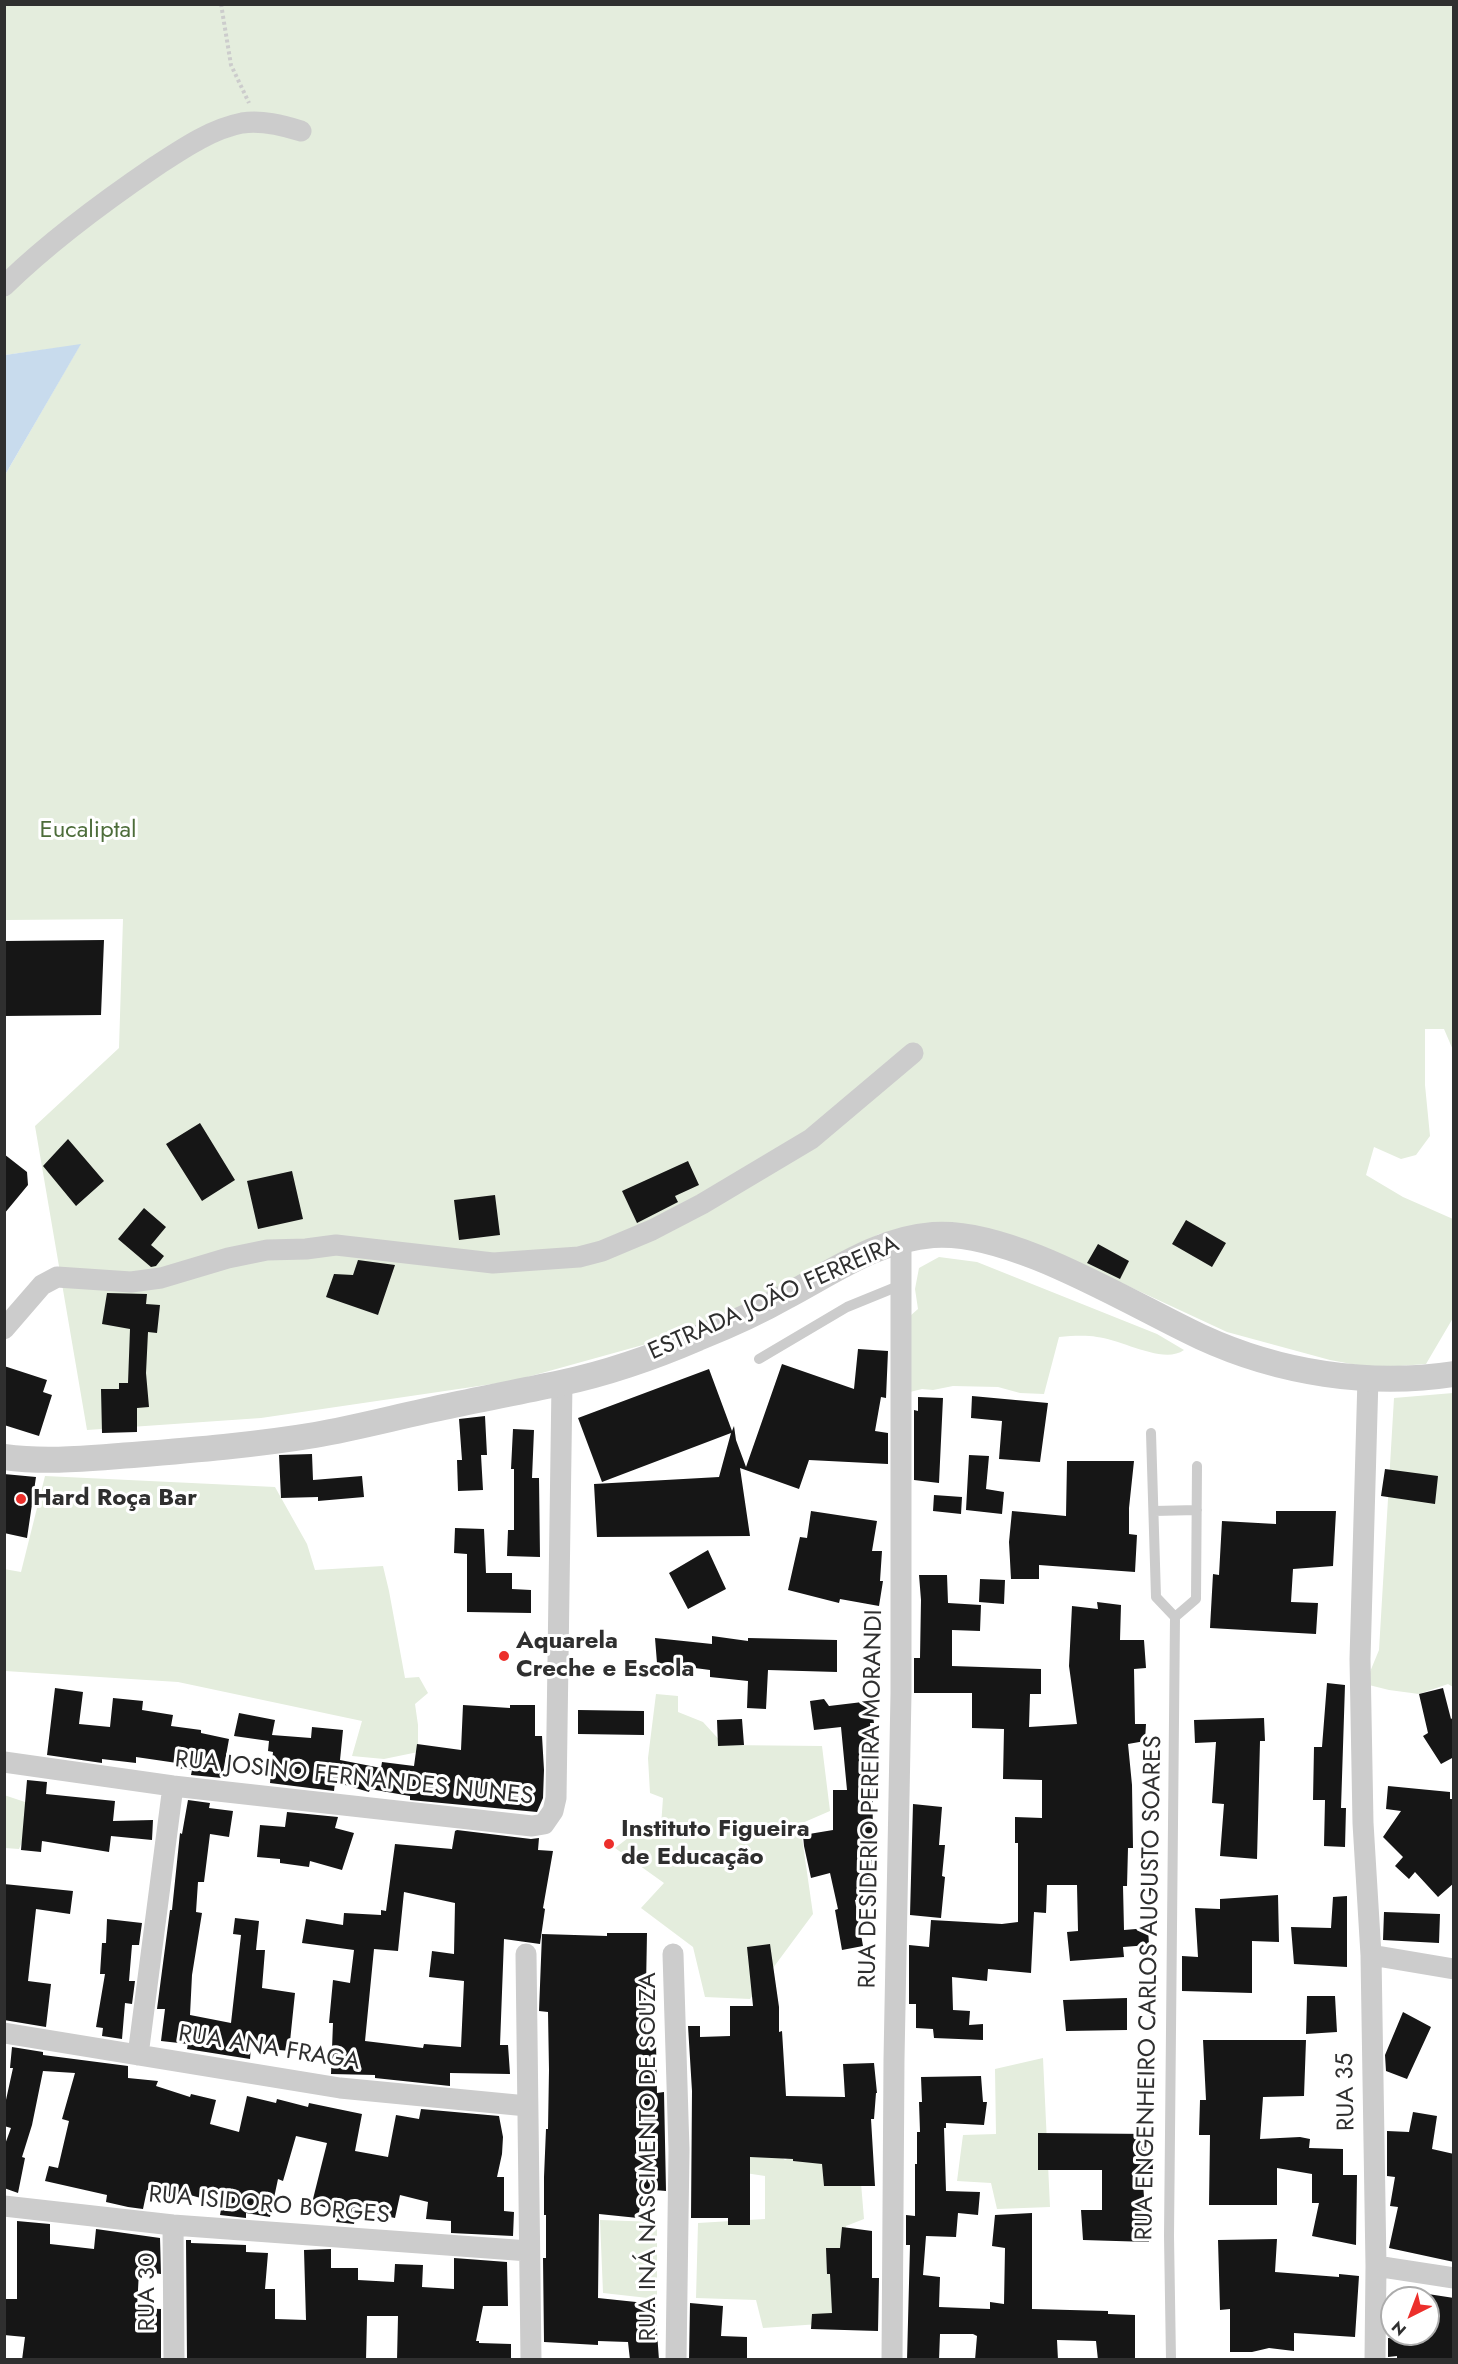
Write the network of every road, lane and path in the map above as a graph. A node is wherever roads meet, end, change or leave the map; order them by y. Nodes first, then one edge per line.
1 (221, 4) edge
2 (258, 123) junction
3 (301, 131) dead end
4 (4, 286) edge
5 (913, 1053) dead end
6 (902, 1239) junction
7 (901, 1285) junction
8 (4, 1329) edge
9 (759, 1359) dead end
10 (1454, 1374) edge
11 (1368, 1378) junction
12 (562, 1383) junction
13 (1151, 1433) dead end
14 (4, 1457) edge
15 (1197, 1466) dead end
16 (1197, 1510) junction
17 (1154, 1511) junction
18 (1175, 1617) junction
19 (4, 1762) edge
20 (173, 1786) junction
21 (526, 1954) dead end
22 (673, 1954) dead end
23 (1371, 1956) junction
24 (1454, 1968) edge
25 (4, 2033) edge
26 (138, 2055) junction
27 (527, 2106) junction
28 (4, 2206) edge
29 (172, 2225) junction
30 (529, 2251) junction
31 (1376, 2266) junction
32 (1454, 2278) edge
33 (174, 2360) edge
34 (531, 2360) edge
35 (676, 2360) edge
36 (892, 2360) edge
37 (1171, 2360) edge
38 (1375, 2360) edge

1 - 2 path
2 - 3 street
2 - 4 street
5 - 8 street
6 - 7 street, RUA DESIDERIO PEREIRA MORANDI
6 - 11 street, ESTRADA JOÃO FERREIRA
6 - 12 street, ESTRADA JOÃO FERREIRA
7 - 9 lane
7 - 36 street, RUA DESIDERIO PEREIRA MORANDI
10 - 11 street, ESTRADA JOÃO FERREIRA
11 - 23 street, RUA 35
12 - 14 street, ESTRADA JOÃO FERREIRA
12 - 20 street, RUA JOSINO FERNANDES NUNES
13 - 17 lane
15 - 16 lane
16 - 17 lane
16 - 18 lane
17 - 18 lane
18 - 37 lane, RUA ENGENHEIRO CARLOS AUGUSTO SOARES
19 - 20 street, RUA JOSINO FERNANDES NUNES
20 - 26 street
21 - 27 street
22 - 35 street, RUA INÁ NASCIMENTO DE SOUZA
23 - 24 street
23 - 31 street, RUA 35
25 - 26 street, RUA ANA FRAGA
26 - 27 street, RUA ANA FRAGA
27 - 30 street
28 - 29 street, RUA ISIDORO BORGES
29 - 30 street, RUA ISIDORO BORGES
29 - 33 street, RUA 30
30 - 34 street
31 - 32 street
31 - 38 street, RUA 35

